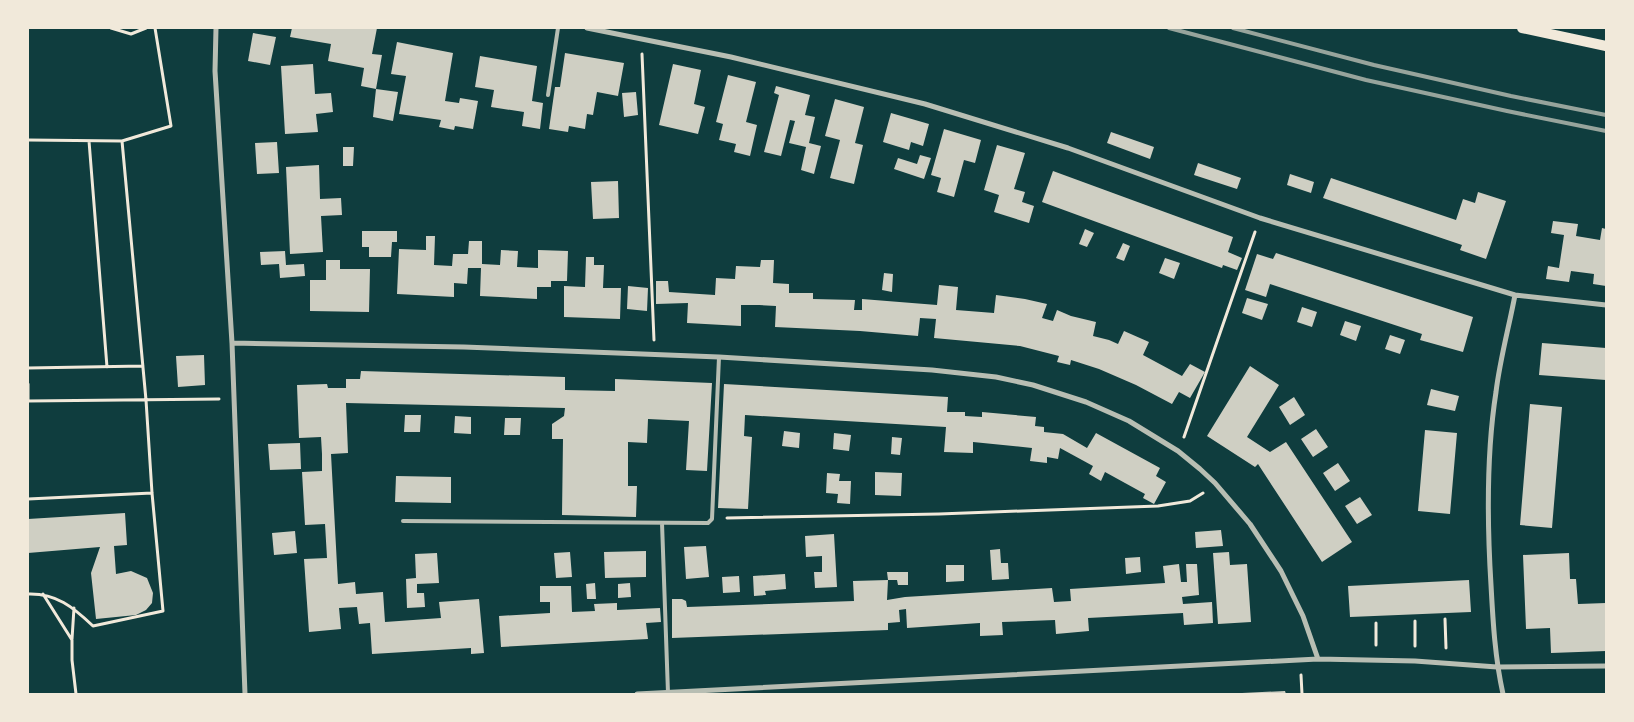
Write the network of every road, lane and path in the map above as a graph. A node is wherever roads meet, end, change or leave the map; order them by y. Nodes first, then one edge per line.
1 (111, 28) edge
2 (146, 28) edge
3 (155, 28) edge
4 (216, 28) edge
5 (558, 28) edge
6 (587, 28) edge
7 (1522, 28) edge
8 (641, 38) junction
9 (1606, 46) edge
10 (548, 95) dead end
11 (28, 140) edge
12 (89, 141) junction
13 (122, 141) junction
14 (1260, 218) junction
15 (1515, 295) junction
16 (1606, 305) edge
17 (232, 343) junction
18 (654, 355) junction
19 (719, 357) junction
20 (143, 366) junction
21 (107, 367) junction
22 (28, 368) edge
23 (28, 384) edge
24 (233, 399) junction
25 (146, 400) junction
26 (28, 401) edge
27 (1178, 450) junction
28 (1215, 483) junction
29 (152, 493) junction
30 (28, 499) edge
31 (712, 518) junction
32 (403, 520) dead end
33 (662, 523) junction
34 (28, 594) edge
35 (42, 594) junction
36 (74, 608) junction
37 (1445, 619) dead end
38 (1415, 622) dead end
39 (1376, 623) dead end
40 (72, 640) junction
41 (1318, 659) junction
42 (1377, 660) junction
43 (1415, 661) junction
44 (1446, 663) junction
45 (1606, 666) edge
46 (1497, 667) junction
47 (76, 694) edge
48 (245, 694) edge
49 (637, 694) edge
50 (668, 694) edge
51 (1503, 694) edge

1 - 2 path
3 - 13 path
4 - 17 street
5 - 10 lane
6 - 8 street
7 - 9 main road
8 - 14 street
8 - 18 path
11 - 12 path
12 - 13 path
12 - 21 path
13 - 20 path
14 - 15 street
14 - 27 path
15 - 16 street
15 - 46 street
17 - 18 street
17 - 24 street
18 - 19 street
19 - 27 street
19 - 31 lane
20 - 21 path
20 - 25 path
21 - 22 path
23 - 26 path
24 - 25 path
24 - 48 street
25 - 26 path
25 - 29 path
27 - 28 street
28 - 31 path
28 - 41 street
29 - 30 path
29 - 36 path
31 - 33 lane
32 - 33 lane
33 - 50 lane
34 - 35 path
35 - 36 path
35 - 40 path
36 - 40 path
37 - 44 path
38 - 43 path
39 - 42 path
40 - 47 path
41 - 42 street
41 - 50 street
42 - 43 street
43 - 44 street
44 - 46 street
45 - 46 street
46 - 51 street
49 - 50 street

